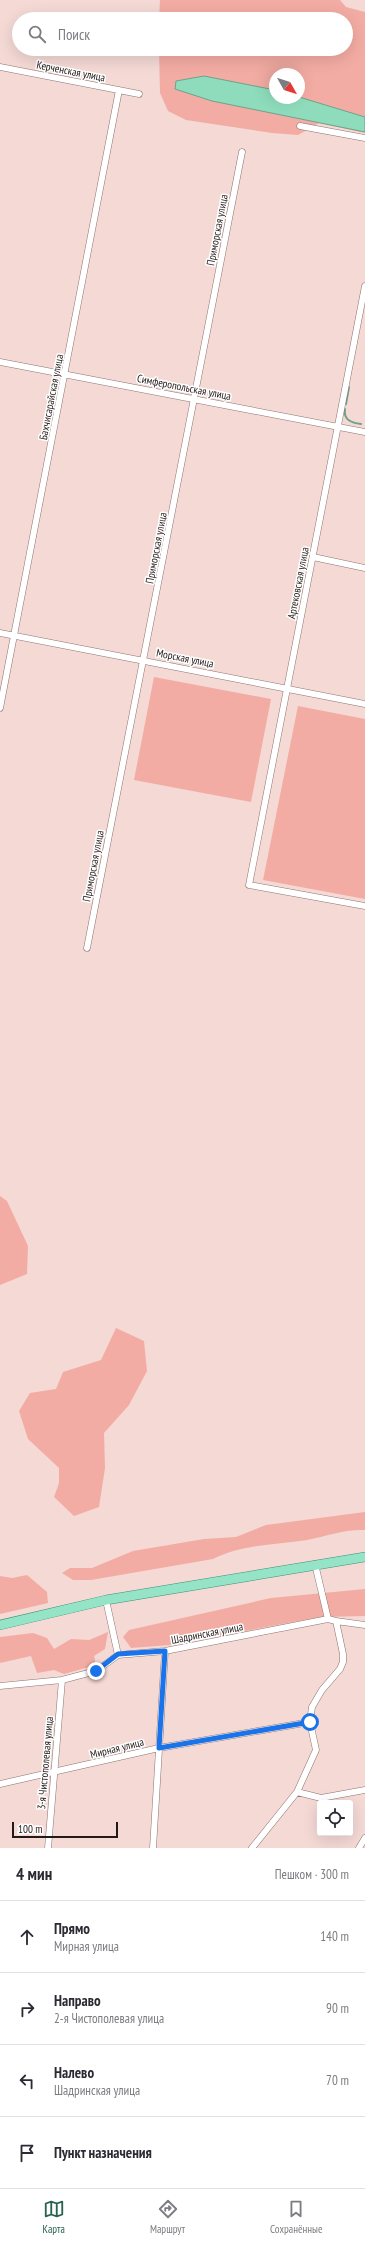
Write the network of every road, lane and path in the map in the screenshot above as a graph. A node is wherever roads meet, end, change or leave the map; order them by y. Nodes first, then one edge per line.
1 (0, 67) edge
2 (119, 90) junction
3 (139, 94) dead end
4 (300, 126) dead end
5 (365, 138) edge
6 (242, 152) dead end
7 (365, 286) edge
8 (364, 294) edge
9 (0, 362) edge
10 (65, 375) junction
11 (195, 398) junction
12 (338, 426) junction
13 (365, 432) edge
14 (313, 557) junction
15 (365, 568) edge
16 (0, 633) edge
17 (14, 636) junction
18 (144, 660) junction
19 (287, 688) junction
20 (365, 704) edge
21 (0, 708) edge
22 (365, 906) edge
23 (87, 948) dead end
24 (365, 1557) edge
25 (315, 1564) junction
26 (106, 1600) junction
27 (328, 1619) junction
28 (336, 1621) junction
29 (0, 1625) edge
30 (365, 1625) edge
31 (165, 1651) junction
32 (118, 1654) junction
33 (62, 1680) junction
34 (0, 1686) edge
35 (310, 1722) junction
36 (159, 1748) junction
37 (53, 1773) junction
38 (0, 1784) edge
39 (365, 1790) edge
40 (297, 1792) junction
41 (365, 1838) edge
42 (48, 1848) edge
43 (153, 1848) edge
44 (252, 1848) edge
45 (360, 1848) edge

1 - 2 street, Керченская улица
2 - 3 street, Керченская улица
2 - 10 street, Бахчисарайская улица
4 - 5 street
6 - 11 street, Приморская улица
7 - 8 street, Артековская улица
8 - 12 street, Артековская улица
9 - 10 street, Симферопольская улица
10 - 11 street, Симферопольская улица
10 - 17 street, Бахчисарайская улица
11 - 12 street, Симферопольская улица
11 - 18 street, Приморская улица
12 - 13 street, Симферопольская улица
12 - 14 street, Артековская улица
14 - 15 street
14 - 19 street, Артековская улица
16 - 17 street, Морская улица
17 - 18 street, Морская улица
17 - 21 street, Бахчисарайская улица
18 - 19 street, Морская улица
18 - 23 street, Приморская улица
19 - 20 street, Морская улица
19 - 22 street, Артековская улица
24 - 25 main road
25 - 26 main road
25 - 27 street
26 - 29 main road
26 - 32 street
27 - 28 street
27 - 31 street, Шадринская улица
28 - 30 street
28 - 35 street
31 - 32 street, Шадринская улица
31 - 36 street
32 - 33 street
33 - 34 street
33 - 37 street, 3-я Чистополевая улица
35 - 36 street, Мирная улица
35 - 40 street
36 - 37 street, Мирная улица
36 - 43 street
37 - 38 street, Мирная улица
37 - 42 street, 3-я Чистополевая улица
39 - 40 street
40 - 44 street
41 - 45 street

